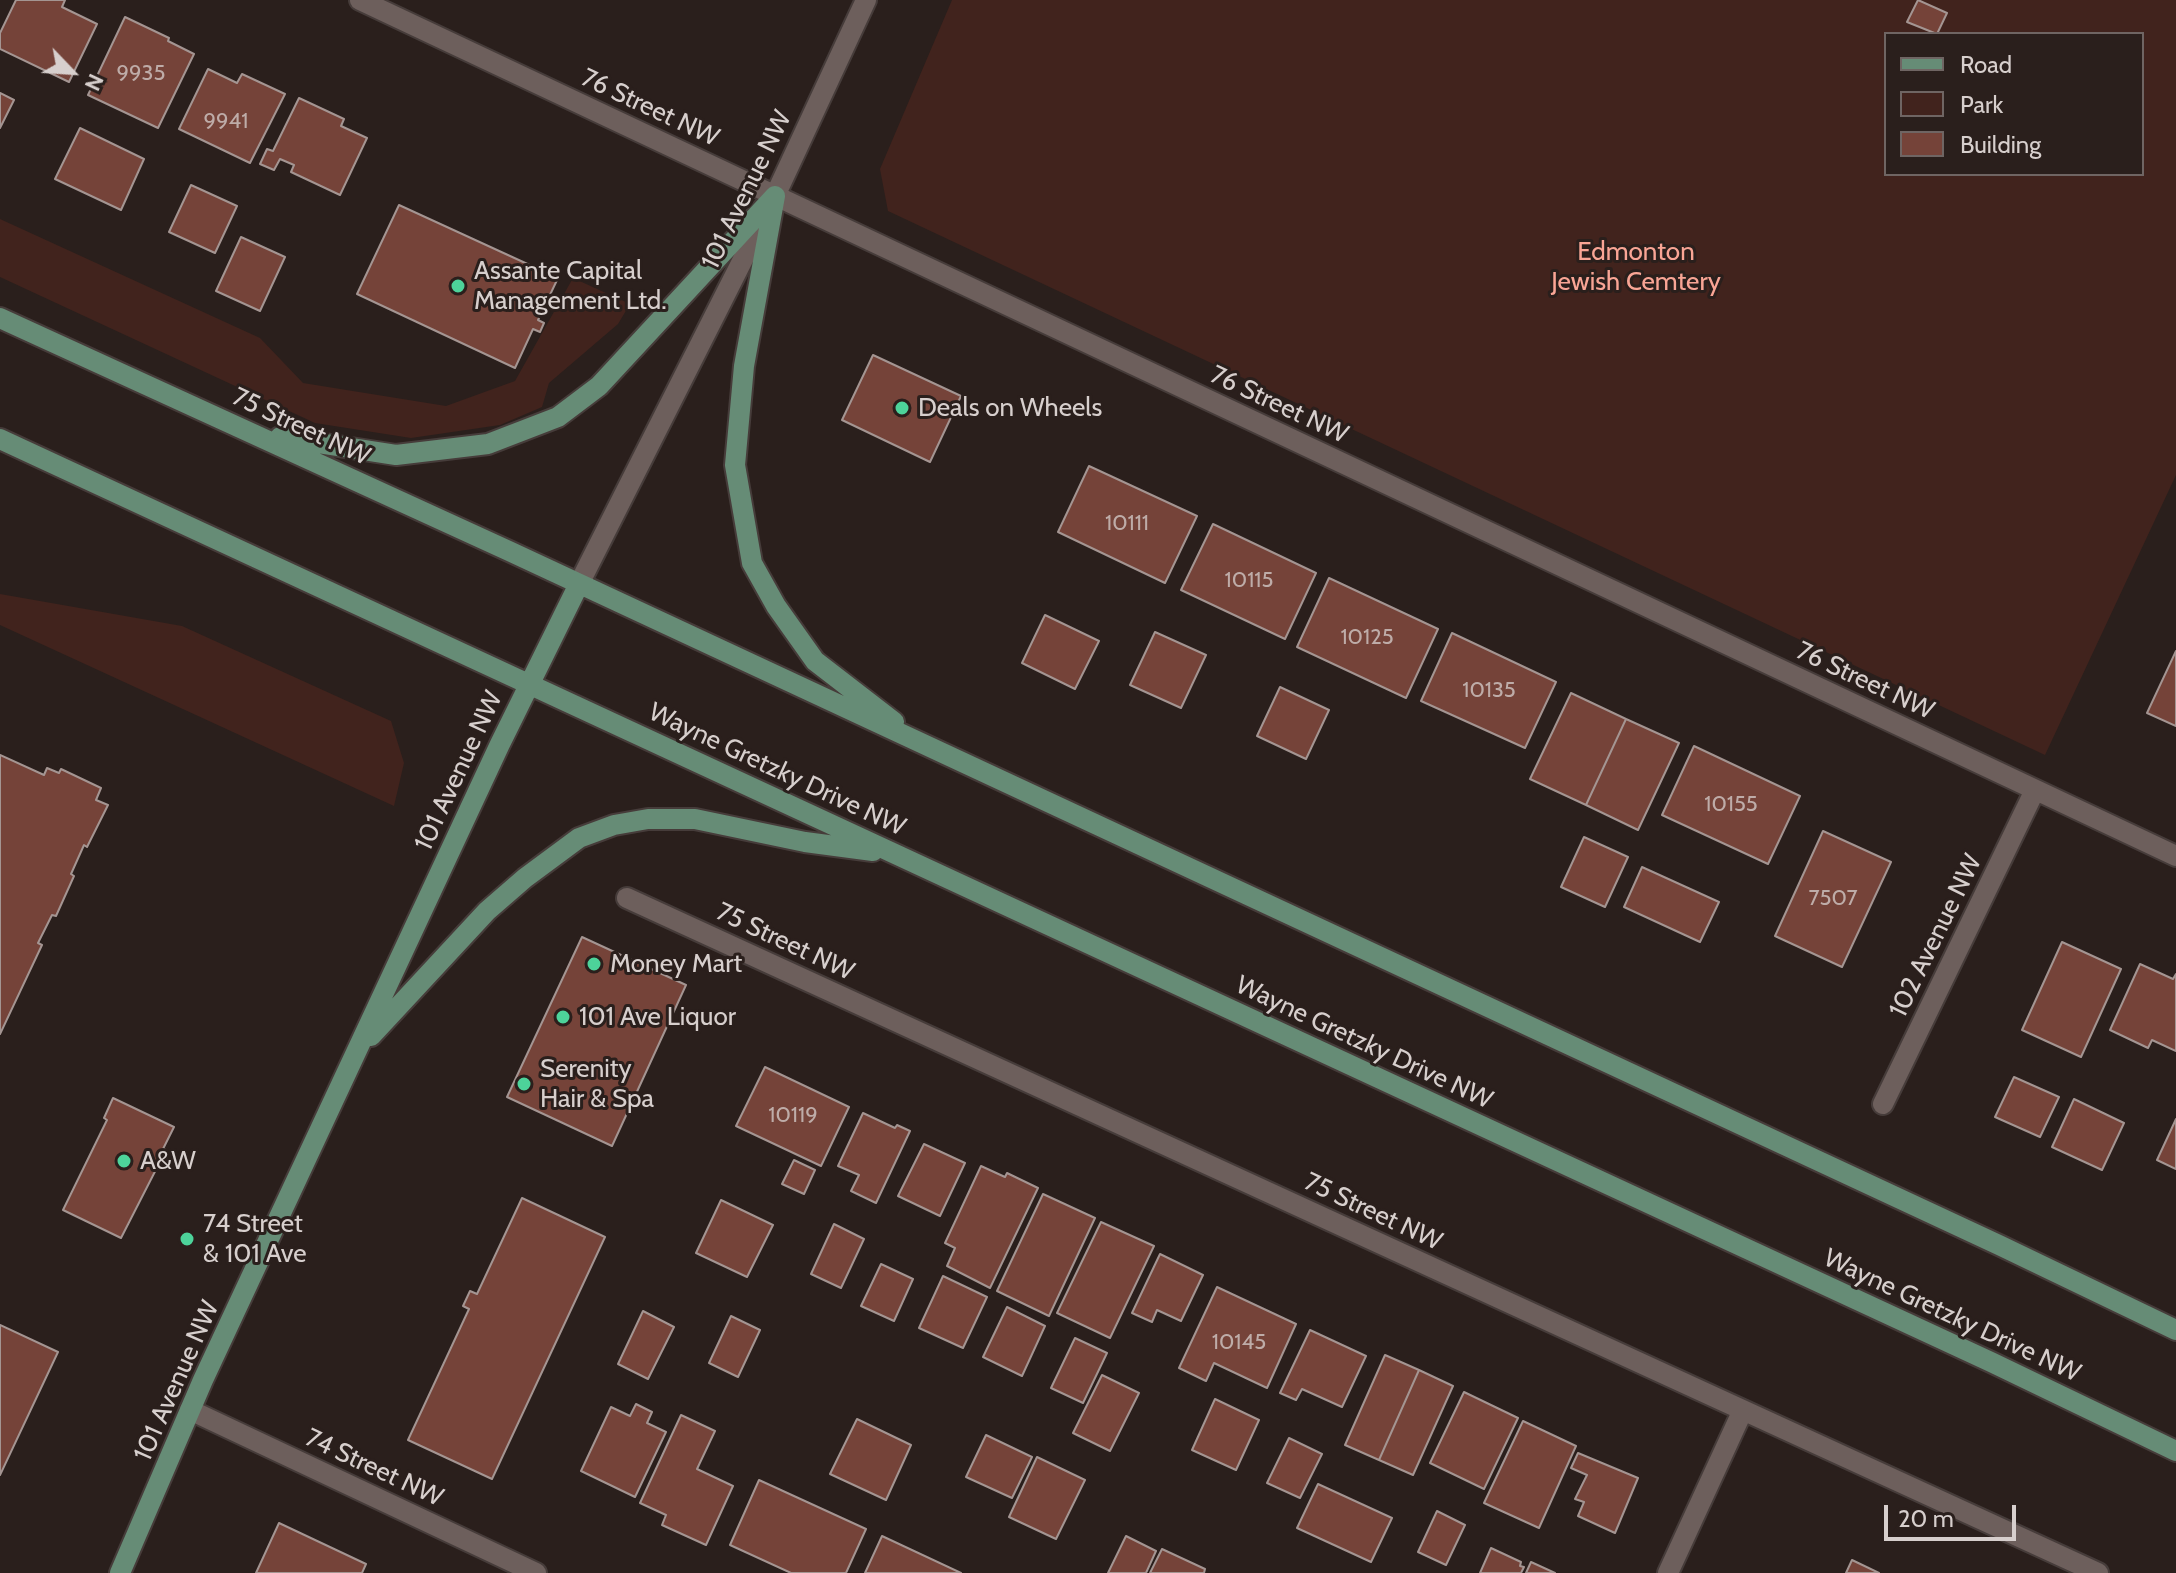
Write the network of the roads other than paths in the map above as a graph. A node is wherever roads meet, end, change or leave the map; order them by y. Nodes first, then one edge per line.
1 (360, 0) edge
2 (866, 0) edge
3 (775, 196) junction
4 (0, 318) edge
5 (254, 434) junction
6 (0, 439) edge
7 (579, 584) junction
8 (530, 683) junction
9 (933, 750) junction
10 (2035, 790) junction
11 (898, 855) junction
12 (2176, 856) edge
13 (627, 898) dead end
14 (357, 1050) junction
15 (1883, 1104) dead end
16 (2176, 1330) edge
17 (190, 1410) junction
18 (1743, 1410) junction
19 (2176, 1451) edge
20 (120, 1573) edge
21 (536, 1573) edge
22 (1668, 1573) edge
23 (2098, 1573) edge

1 - 3 street, 76 Street NW
2 - 3 street, 101 Avenue NW
3 - 5 main road
3 - 7 street, 101 Avenue NW
3 - 9 main road
3 - 10 street, 76 Street NW
4 - 5 main road, 75 Street NW
5 - 7 main road, 75 Street NW
6 - 8 main road
7 - 8 main road, 101 Avenue NW
7 - 9 main road
8 - 11 main road, Wayne Gretzky Drive NW
8 - 14 main road, 101 Avenue NW
9 - 16 main road
10 - 12 street, 76 Street NW
10 - 15 street, 102 Avenue NW
11 - 14 main road
11 - 19 main road, Wayne Gretzky Drive NW
13 - 18 street, 75 Street NW
14 - 17 main road, 101 Avenue NW
17 - 20 main road, 101 Avenue NW
17 - 21 street, 74 Street NW
18 - 22 street
18 - 23 street, 75 Street NW

